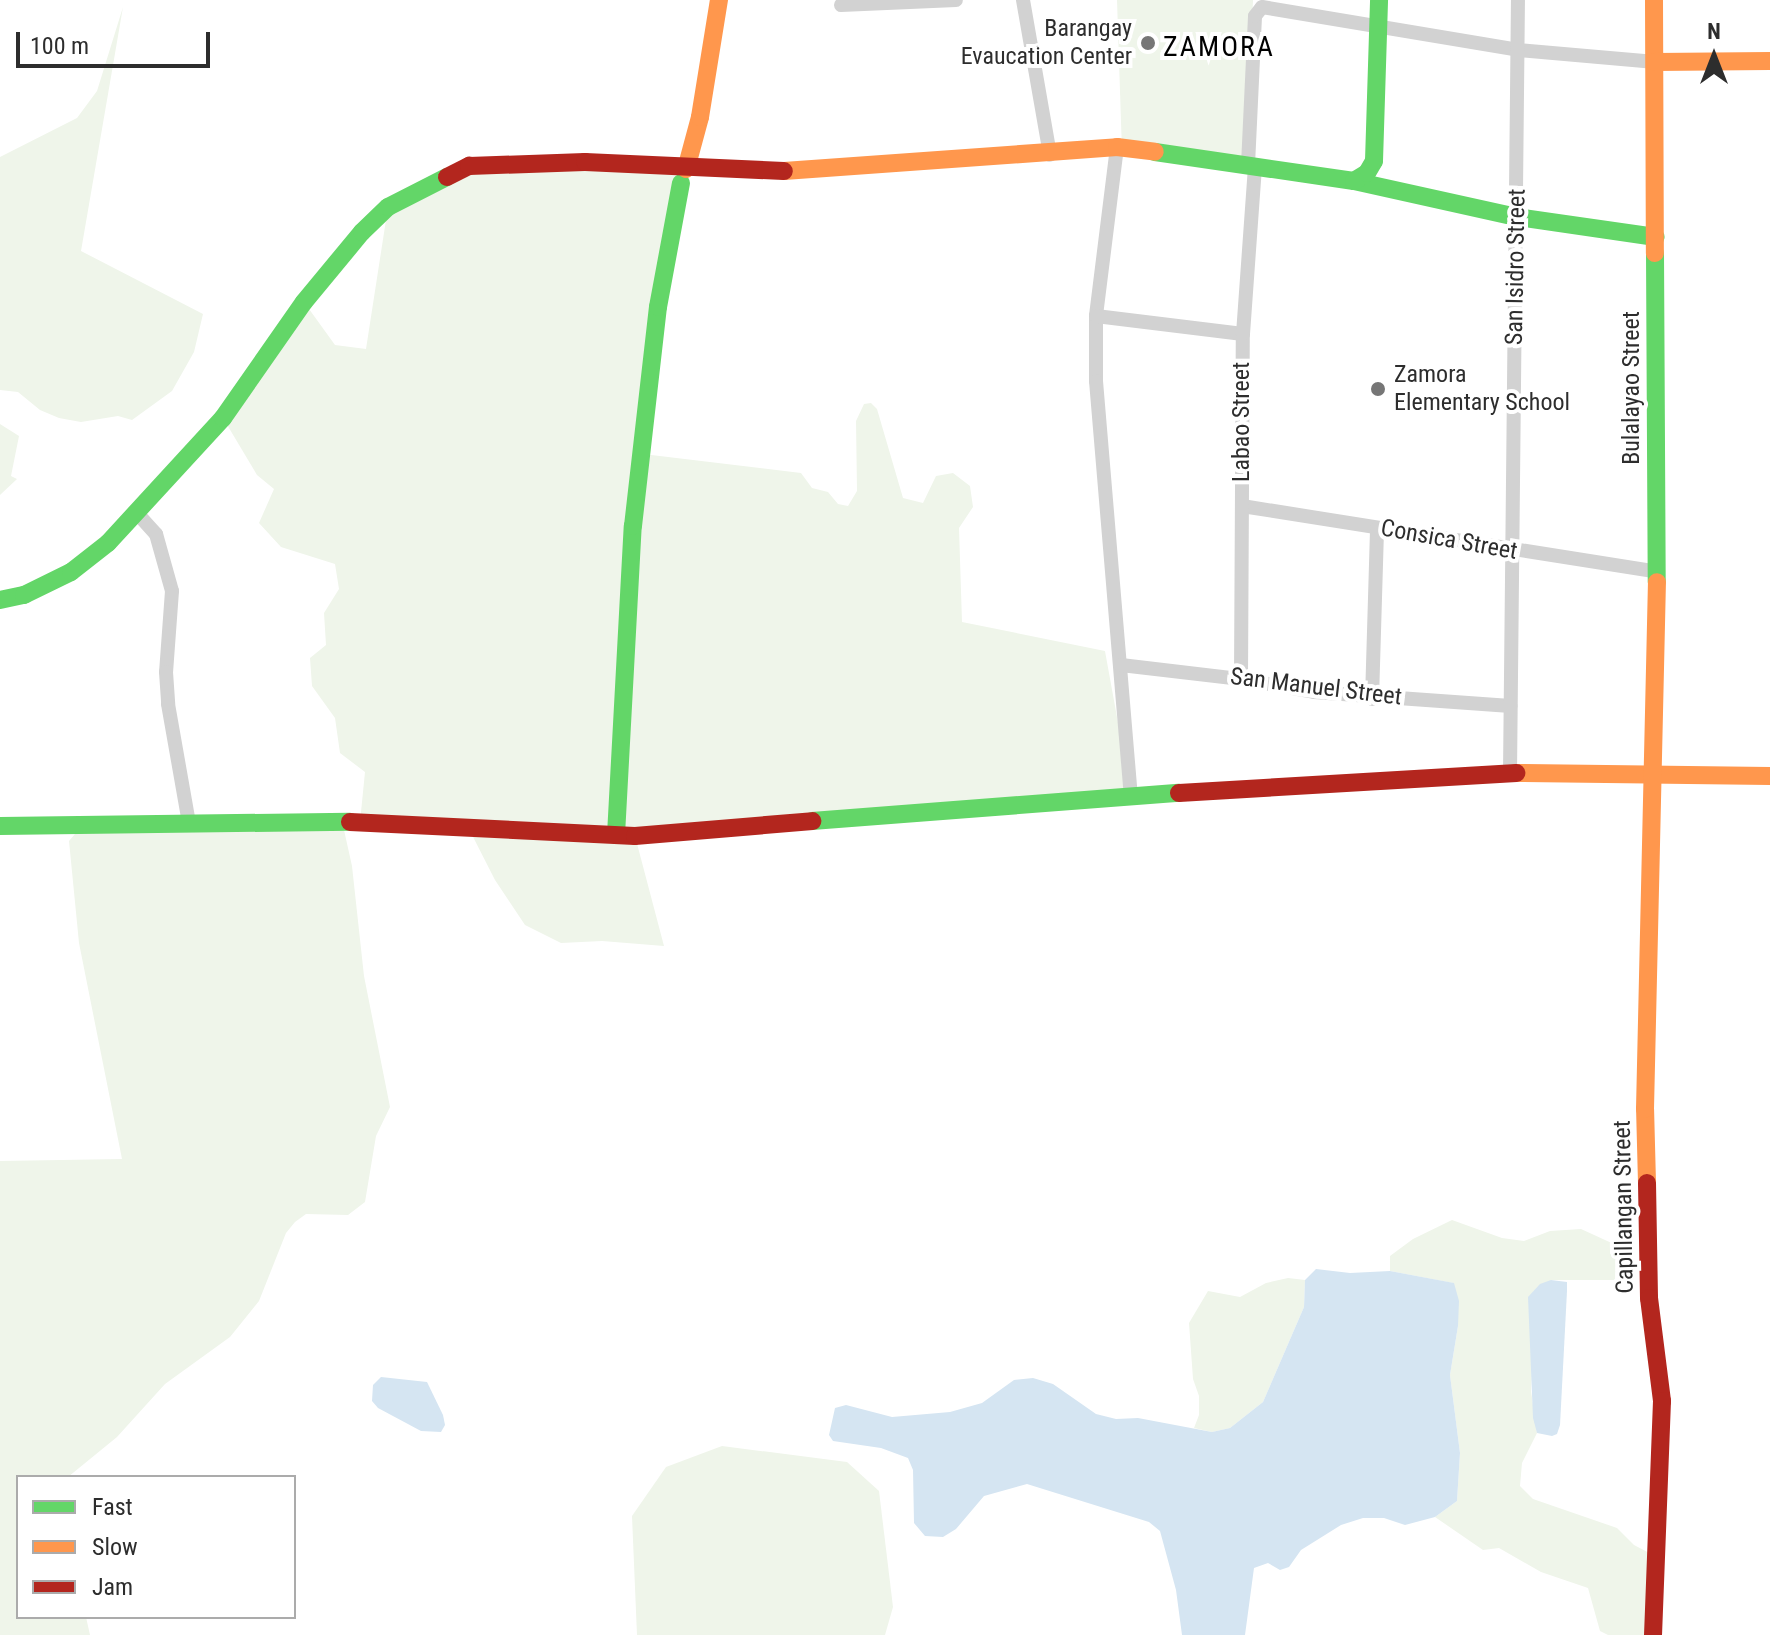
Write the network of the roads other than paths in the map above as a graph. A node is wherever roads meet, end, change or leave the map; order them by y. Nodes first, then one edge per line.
1 (719, 0) edge
2 (956, 0) edge
3 (1023, 0) edge
4 (1379, 0) edge
5 (1518, 0) edge
6 (1654, 0) edge
7 (841, 5) dead end
8 (1379, 25) junction
9 (1518, 50) junction
10 (1770, 61) edge
11 (1655, 62) junction
12 (1117, 147) junction
13 (1050, 155) junction
14 (1252, 165) junction
15 (684, 176) junction
16 (1354, 181) junction
17 (1517, 217) junction
18 (1656, 237) junction
19 (1096, 316) junction
20 (1243, 334) junction
21 (1242, 506) junction
22 (136, 512) junction
23 (1377, 528) junction
24 (1511, 551) junction
25 (1657, 572) junction
26 (0, 600) edge
27 (1121, 665) junction
28 (1241, 679) junction
29 (1372, 698) junction
30 (1511, 706) junction
31 (1510, 773) junction
32 (1770, 776) edge
33 (1654, 777) junction
34 (1131, 794) junction
35 (189, 823) junction
36 (0, 826) edge
37 (616, 835) junction
38 (1653, 1635) edge

1 - 15 street
2 - 7 street
3 - 13 street
4 - 8 street
5 - 9 street, San Isidro Street
6 - 11 street, Bulalayao Street
8 - 9 street
8 - 14 street, Labao Street
8 - 16 street
9 - 11 street
9 - 17 street, San Isidro Street
10 - 11 street
11 - 18 street, Bulalayao Street
12 - 13 street
12 - 14 street
12 - 19 street
13 - 15 street
14 - 16 street
14 - 20 street, Labao Street
15 - 22 street
15 - 37 street
16 - 17 street
17 - 18 street
17 - 24 street, San Isidro Street
18 - 25 street, Bulalayao Street
19 - 20 street
19 - 27 street
20 - 21 street, Labao Street
21 - 23 street, Consica Street
21 - 28 street, Labao Street
22 - 26 street
22 - 35 street
23 - 24 street, Consica Street
23 - 29 street
24 - 25 street, Consica Street
24 - 30 street, San Isidro Street
25 - 33 street, Bulalayao Street
27 - 28 street, San Manuel Street
27 - 34 street
28 - 29 street, San Manuel Street
29 - 30 street, San Manuel Street
30 - 31 street, San Isidro Street
31 - 33 street
31 - 34 street
32 - 33 street
33 - 38 street, Capillangan Street
34 - 37 street
35 - 36 street
35 - 37 street

